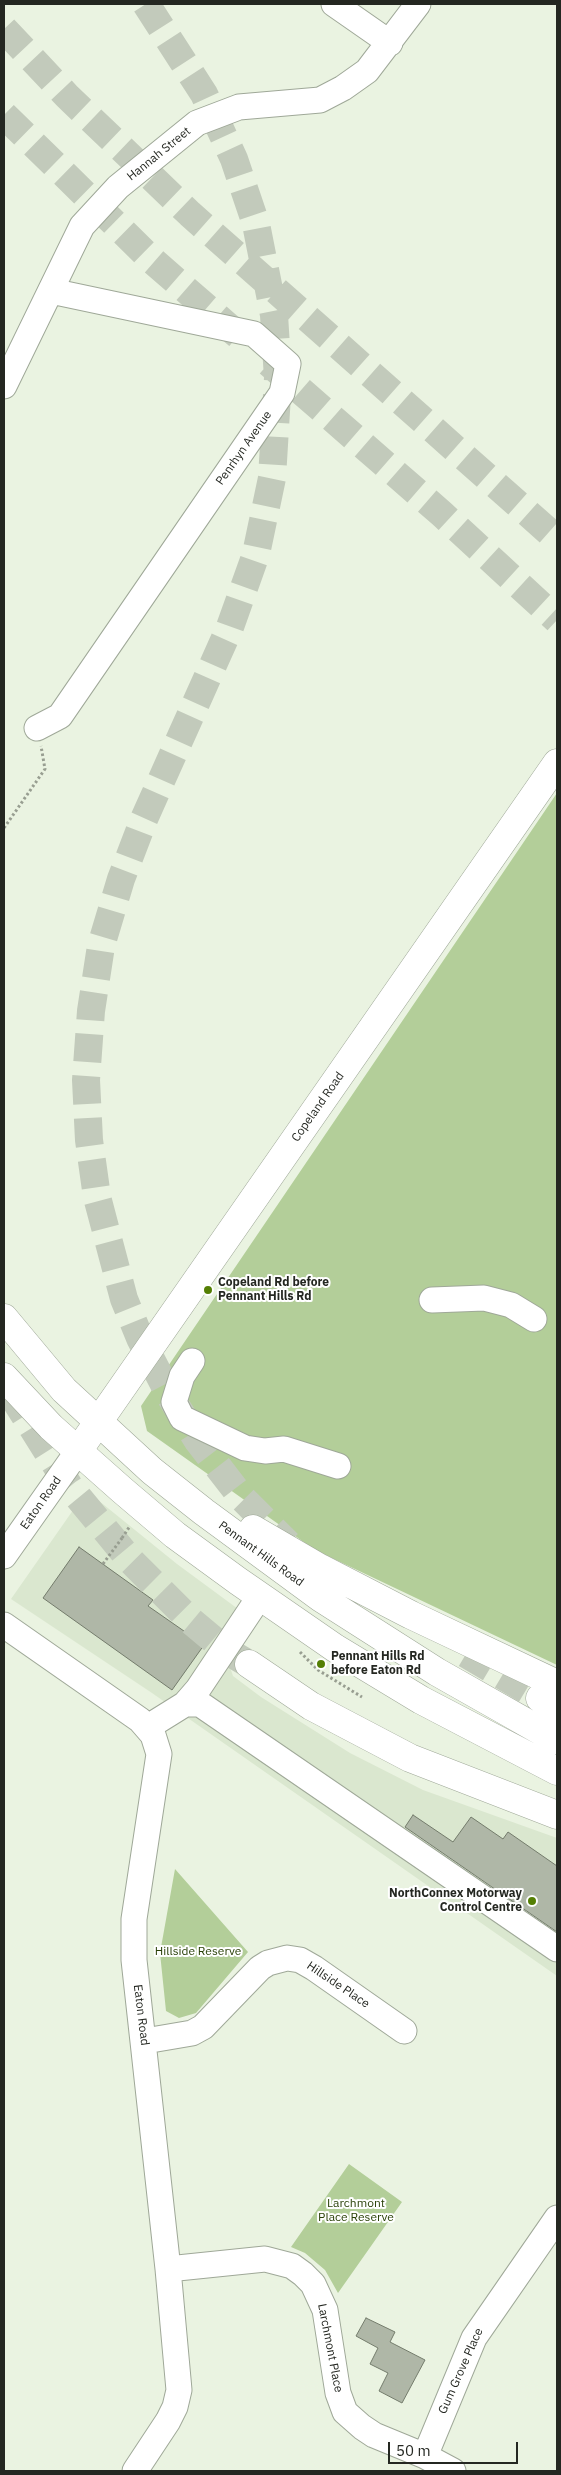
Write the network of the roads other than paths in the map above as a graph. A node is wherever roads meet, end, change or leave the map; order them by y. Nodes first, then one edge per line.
1 (334, 4) edge
2 (418, 4) edge
3 (390, 43) junction
4 (51, 291) junction
5 (4, 386) edge
6 (37, 728) road end
7 (557, 763) edge
8 (432, 1300) dead end
9 (4, 1318) edge
10 (534, 1318) dead end
11 (192, 1361) dead end
12 (4, 1377) edge
13 (98, 1422) junction
14 (78, 1451) junction
15 (338, 1466) dead end
16 (152, 1471) junction
17 (4, 1556) edge
18 (260, 1596) junction
19 (4, 1624) edge
20 (249, 1664) tunnel mouth
21 (552, 1697) edge
22 (185, 1704) junction
23 (148, 1727) junction
24 (557, 1740) edge
25 (557, 1772) edge
26 (557, 1814) edge
27 (557, 1949) edge
28 (404, 2031) dead end
29 (145, 2041) junction
30 (557, 2218) edge
31 (168, 2269) junction
32 (425, 2456) junction
33 (135, 2471) edge
34 (453, 2471) edge

1 - 3 street
2 - 3 street, Hannah Street
3 - 4 street, Hannah Street
4 - 5 street, Hannah Street
4 - 6 street, Penrhyn Avenue
7 - 13 main road, Copeland Road
8 - 10 street
9 - 13 main road, Pennant Hills Road
11 - 15 street
12 - 14 main road
13 - 14 main road, Copeland Road
13 - 16 main road, Pennant Hills Road
14 - 17 street, Eaton Road
14 - 18 main road
16 - 21 main road
16 - 24 main road, Pennant Hills Road
18 - 22 street
18 - 25 main road
19 - 23 street, Eaton Road
20 - 26 main road
22 - 23 street
22 - 27 street
23 - 29 street, Eaton Road
28 - 29 street, Hillside Place
29 - 31 street, Eaton Road
30 - 32 street, Gum Grove Place
31 - 32 street, Larchmont Place
31 - 33 street, Eaton Road
32 - 34 street, Larchmont Place

